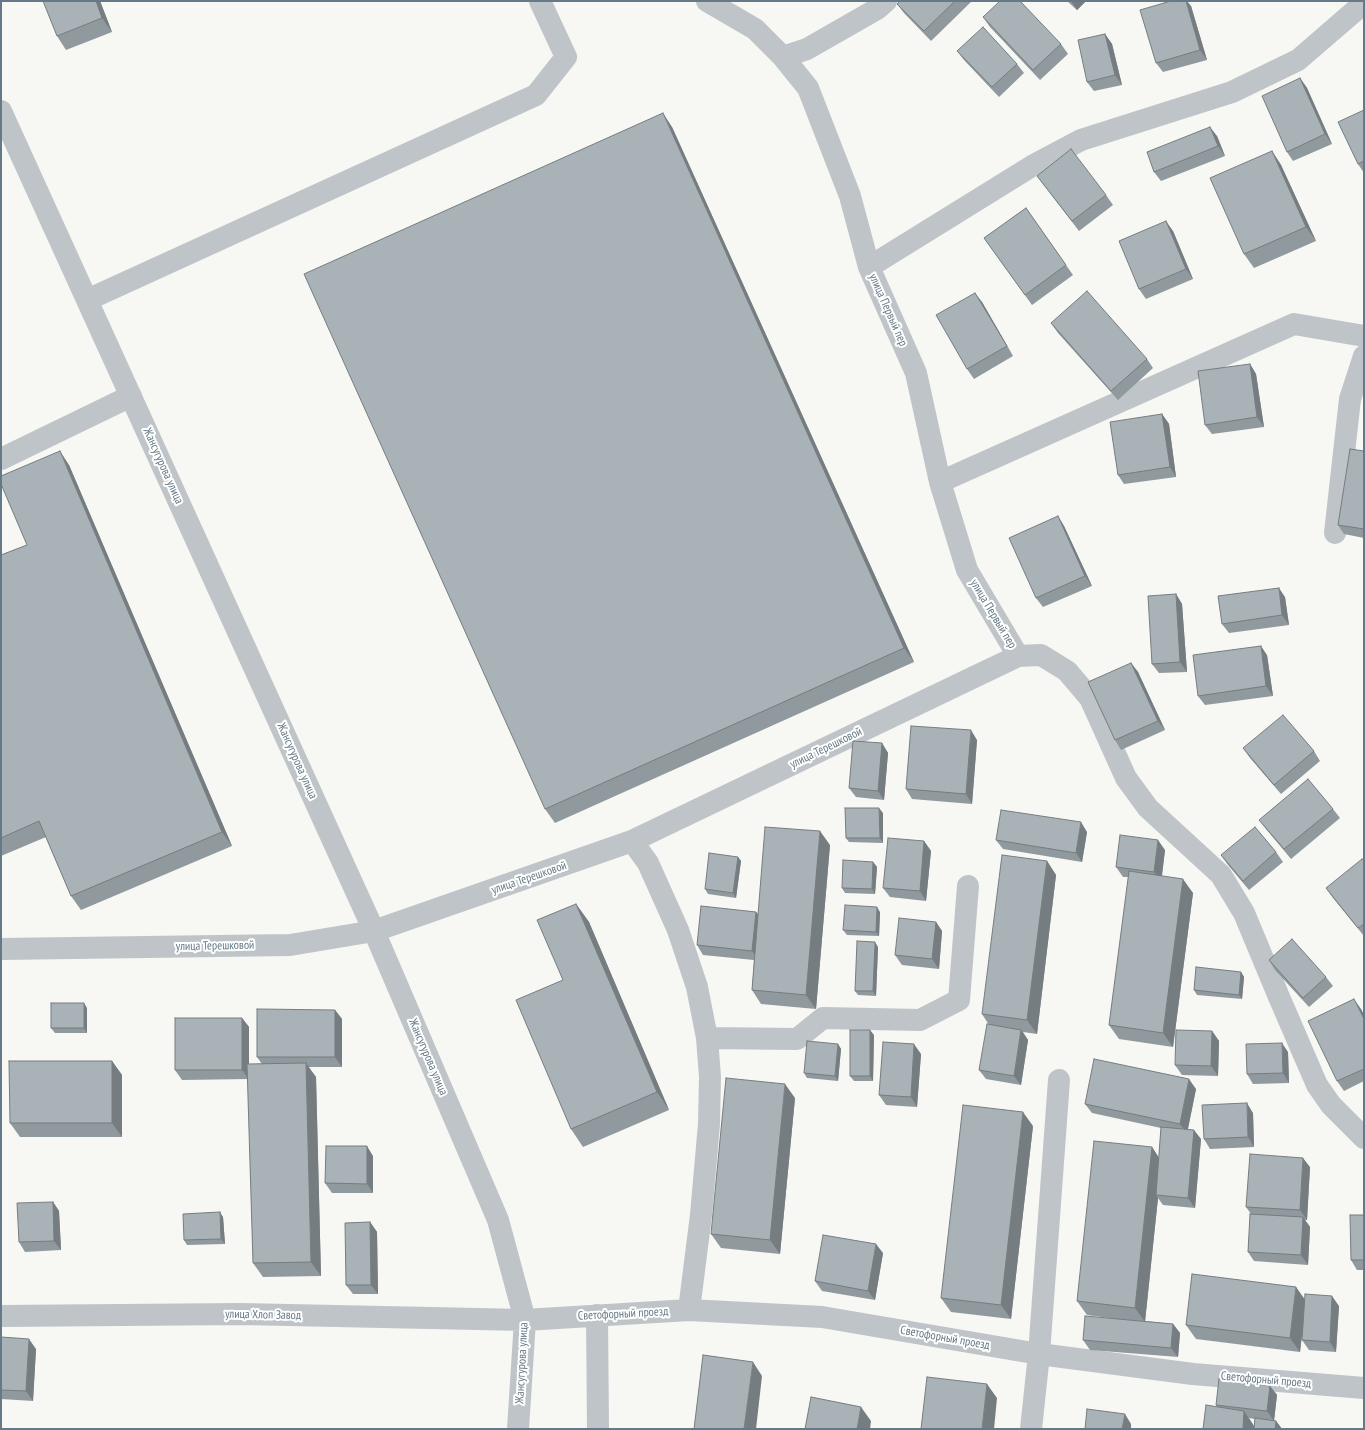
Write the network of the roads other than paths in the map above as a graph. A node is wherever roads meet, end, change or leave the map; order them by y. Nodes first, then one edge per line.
1 (540, 1) edge
2 (707, 1) edge
3 (886, 1) edge
4 (1364, 3) edge
5 (783, 57) junction
6 (1, 111) edge
7 (869, 267) junction
8 (87, 300) junction
9 (1364, 336) edge
10 (1364, 356) edge
11 (131, 396) junction
12 (1, 459) edge
13 (940, 482) junction
14 (1335, 532) dead end
15 (1018, 656) junction
16 (632, 841) junction
17 (968, 886) dead end
18 (374, 931) junction
19 (1, 948) edge
20 (707, 1038) junction
21 (1059, 1080) dead end
22 (1364, 1138) edge
23 (689, 1310) junction
24 (597, 1315) junction
25 (1, 1316) edge
26 (525, 1320) junction
27 (1039, 1354) junction
28 (1364, 1388) edge
29 (518, 1429) edge
30 (598, 1429) edge
31 (1031, 1429) edge

1 - 8 street
2 - 5 street, улица Первый пер
3 - 5 street
4 - 7 street
5 - 7 street, улица Первый пер
6 - 8 street, Жансугурова улица
7 - 13 street, улица Первый пер
8 - 11 street, Жансугурова улица
9 - 13 street
10 - 14 street
11 - 12 street
11 - 18 street, Жансугурова улица
13 - 15 street, улица Первый пер
15 - 16 street, улица Терешковой
15 - 22 street
16 - 18 street, улица Терешковой
16 - 20 street
17 - 20 street
18 - 19 street, улица Терешковой
18 - 26 street, Жансугурова улица
20 - 23 street
21 - 27 street
23 - 24 street, Светофорный проезд
23 - 27 street, Светофорный проезд
24 - 26 street, Светофорный проезд
24 - 30 street
25 - 26 street, улица Хлоп Завод
26 - 29 street, Жансугурова улица
27 - 28 street, Светофорный проезд
27 - 31 street

